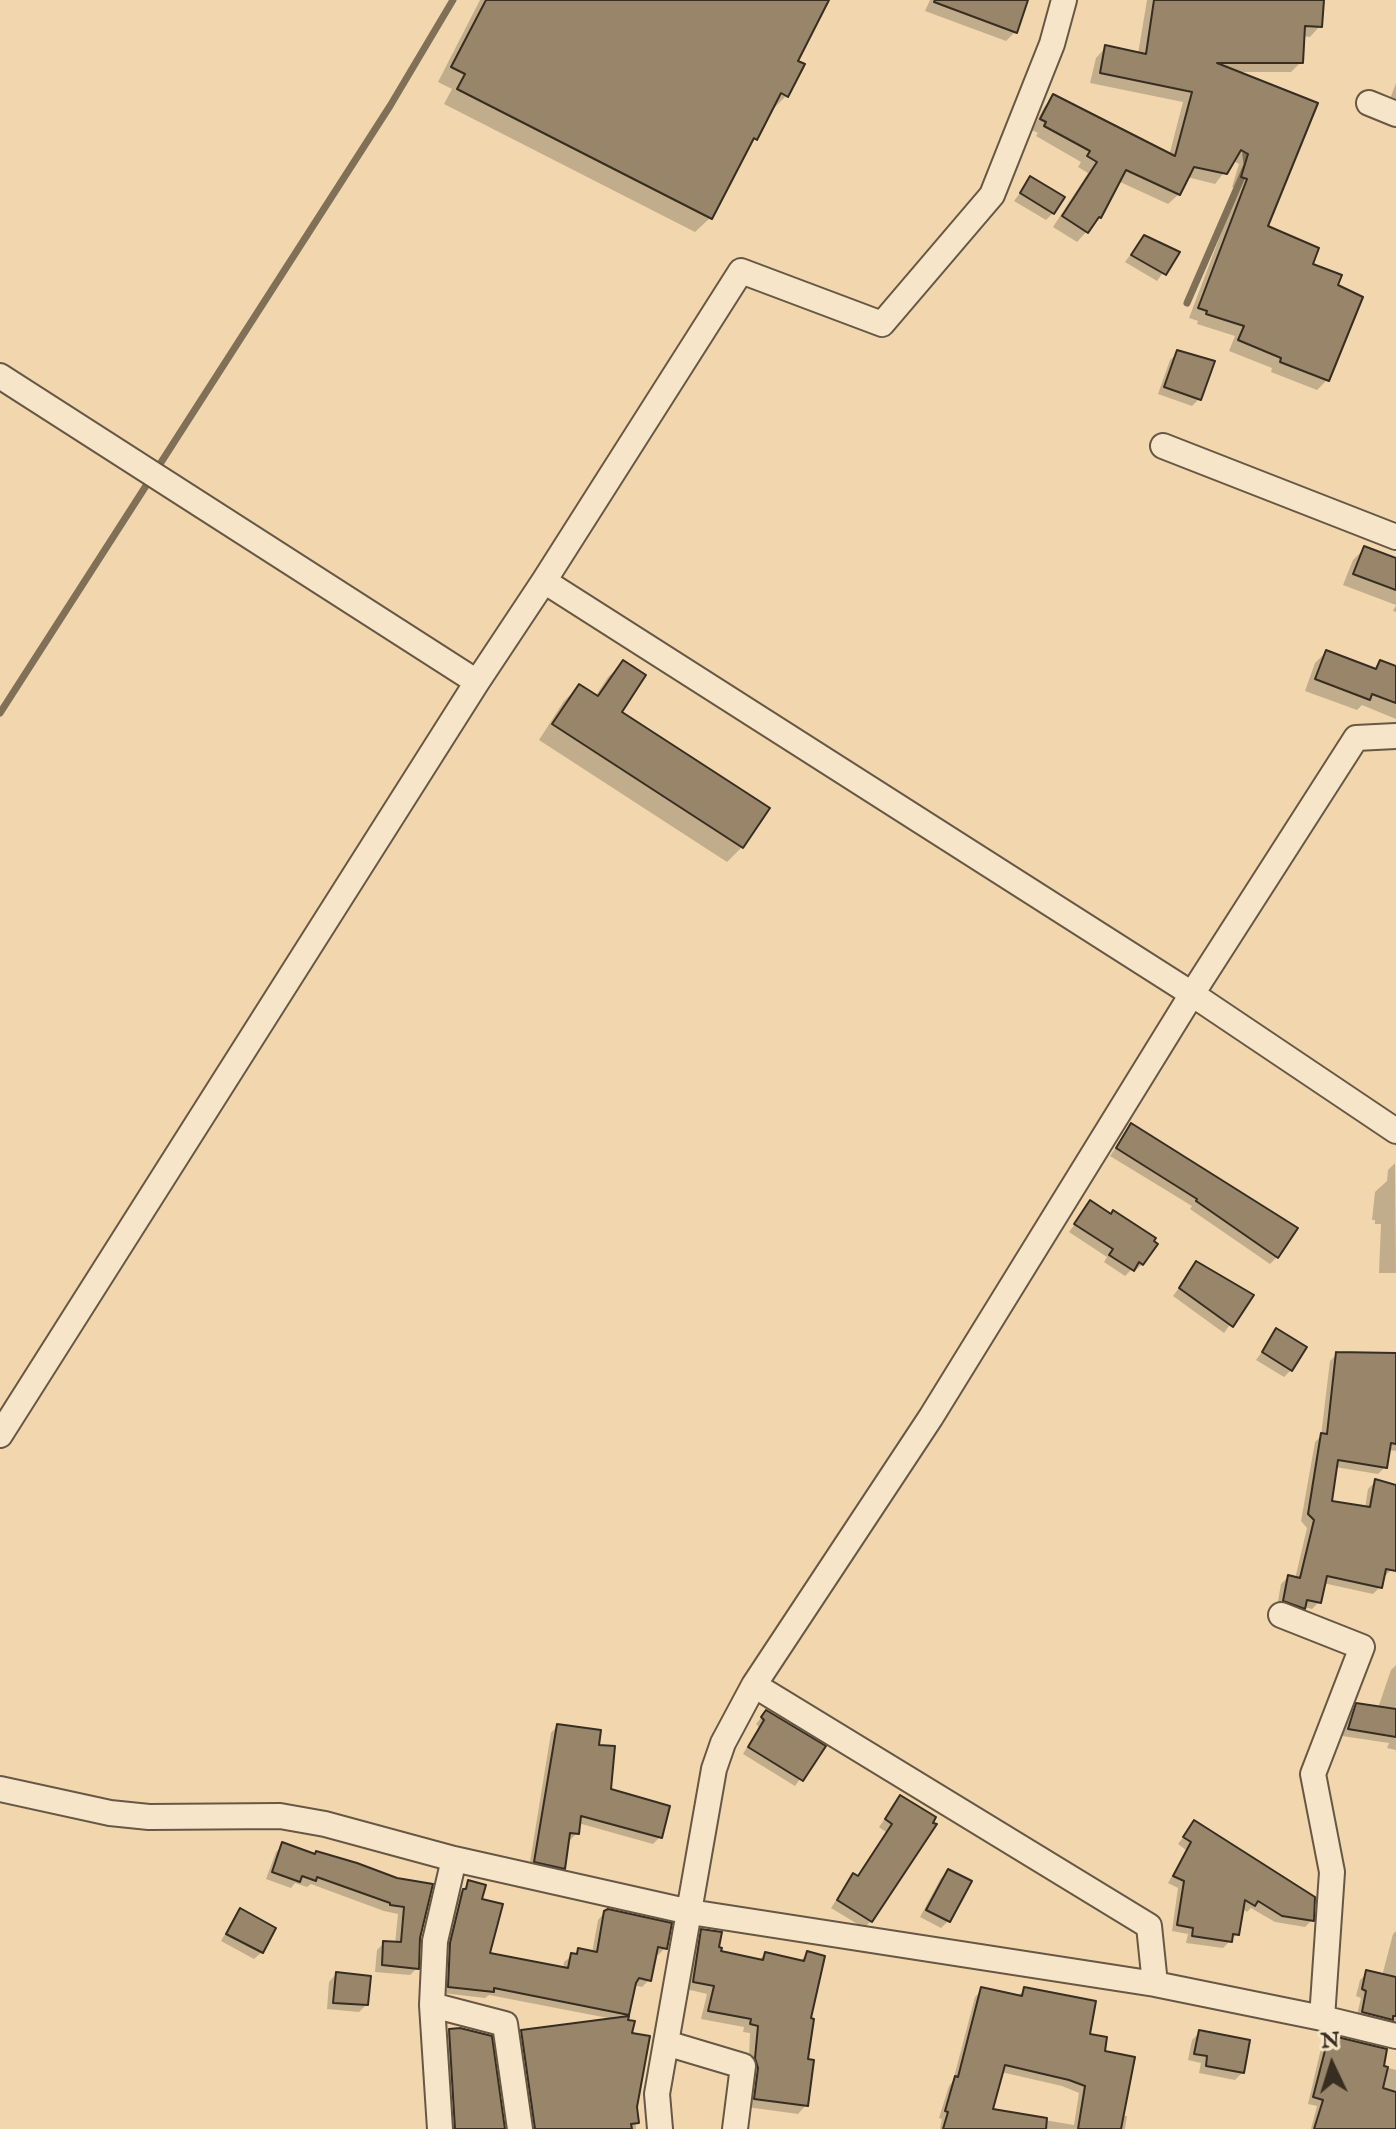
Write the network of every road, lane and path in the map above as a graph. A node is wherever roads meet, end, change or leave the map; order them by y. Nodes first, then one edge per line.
1 (1064, 0) edge
2 (1369, 103) dead end
3 (1396, 114) edge
4 (0, 376) edge
5 (1163, 446) dead end
6 (1396, 537) edge
7 (544, 581) junction
8 (477, 682) junction
9 (1396, 736) edge
10 (1192, 994) junction
11 (1396, 1131) edge
12 (0, 1435) edge
13 (1281, 1615) dead end
14 (754, 1685) junction
15 (0, 1789) edge
16 (454, 1859) junction
17 (690, 1912) junction
18 (1155, 1984) junction
19 (432, 2005) junction
20 (1322, 2018) junction
21 (1396, 2036) edge
22 (666, 2043) junction
23 (440, 2129) edge
24 (520, 2129) edge
25 (660, 2129) edge
26 (735, 2129) edge

1 - 7 street
2 - 3 street
4 - 8 street
5 - 6 street
7 - 8 street
7 - 10 street
8 - 12 street
9 - 10 street
10 - 11 street
10 - 14 street
13 - 20 street
14 - 17 street
14 - 18 street
15 - 16 street
16 - 17 street
16 - 19 street
17 - 18 street
17 - 22 street
18 - 20 street
19 - 23 street
19 - 24 street
20 - 21 street
22 - 25 street
22 - 26 street

